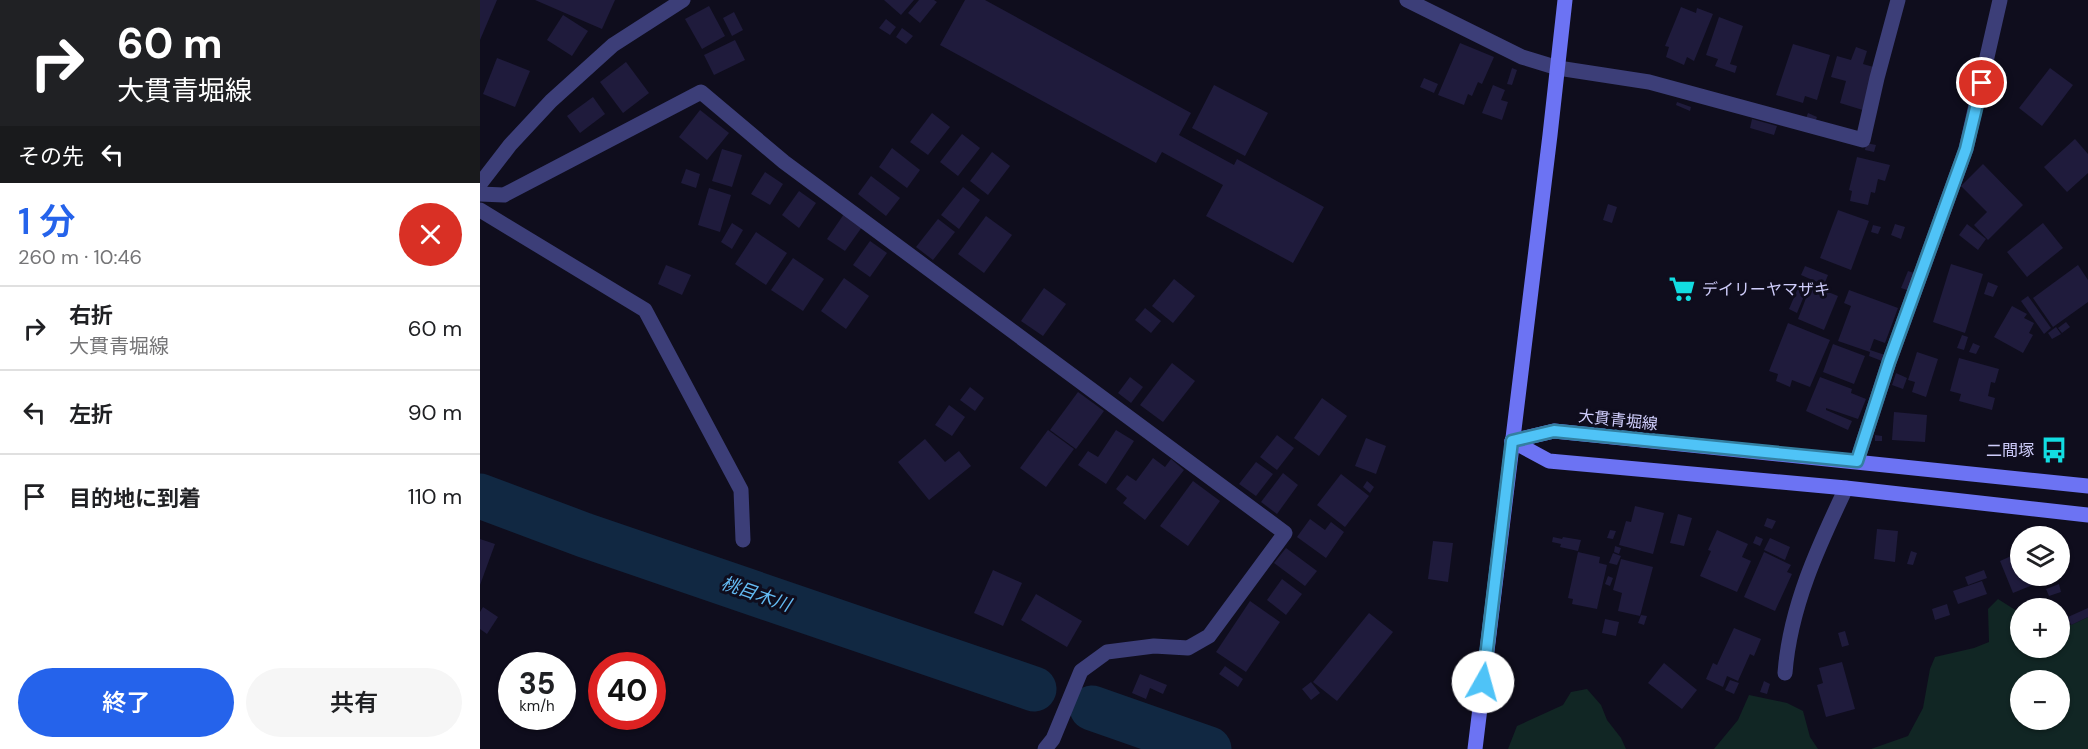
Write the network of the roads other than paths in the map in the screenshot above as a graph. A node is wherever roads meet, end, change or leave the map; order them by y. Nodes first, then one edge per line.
1 (683, 0) edge
2 (1407, 0) edge
3 (1565, 0) edge
4 (1898, 0) edge
5 (2000, 0) edge
6 (1558, 68) junction
7 (480, 184) edge
8 (480, 194) edge
9 (480, 210) edge
10 (1512, 441) junction
11 (1857, 461) junction
12 (2088, 486) edge
13 (1846, 488) junction
14 (2088, 515) edge
15 (743, 540) dead end
16 (1785, 673) dead end
17 (1046, 749) edge
18 (1475, 749) edge

1 - 7 street
2 - 6 street
3 - 6 main road
4 - 6 street
5 - 11 street
6 - 10 main road
8 - 17 street
9 - 15 street
10 - 11 main road, 大貫青堀線
10 - 13 main road
10 - 18 main road
11 - 12 main road, 大貫青堀線
13 - 14 main road
13 - 16 street

